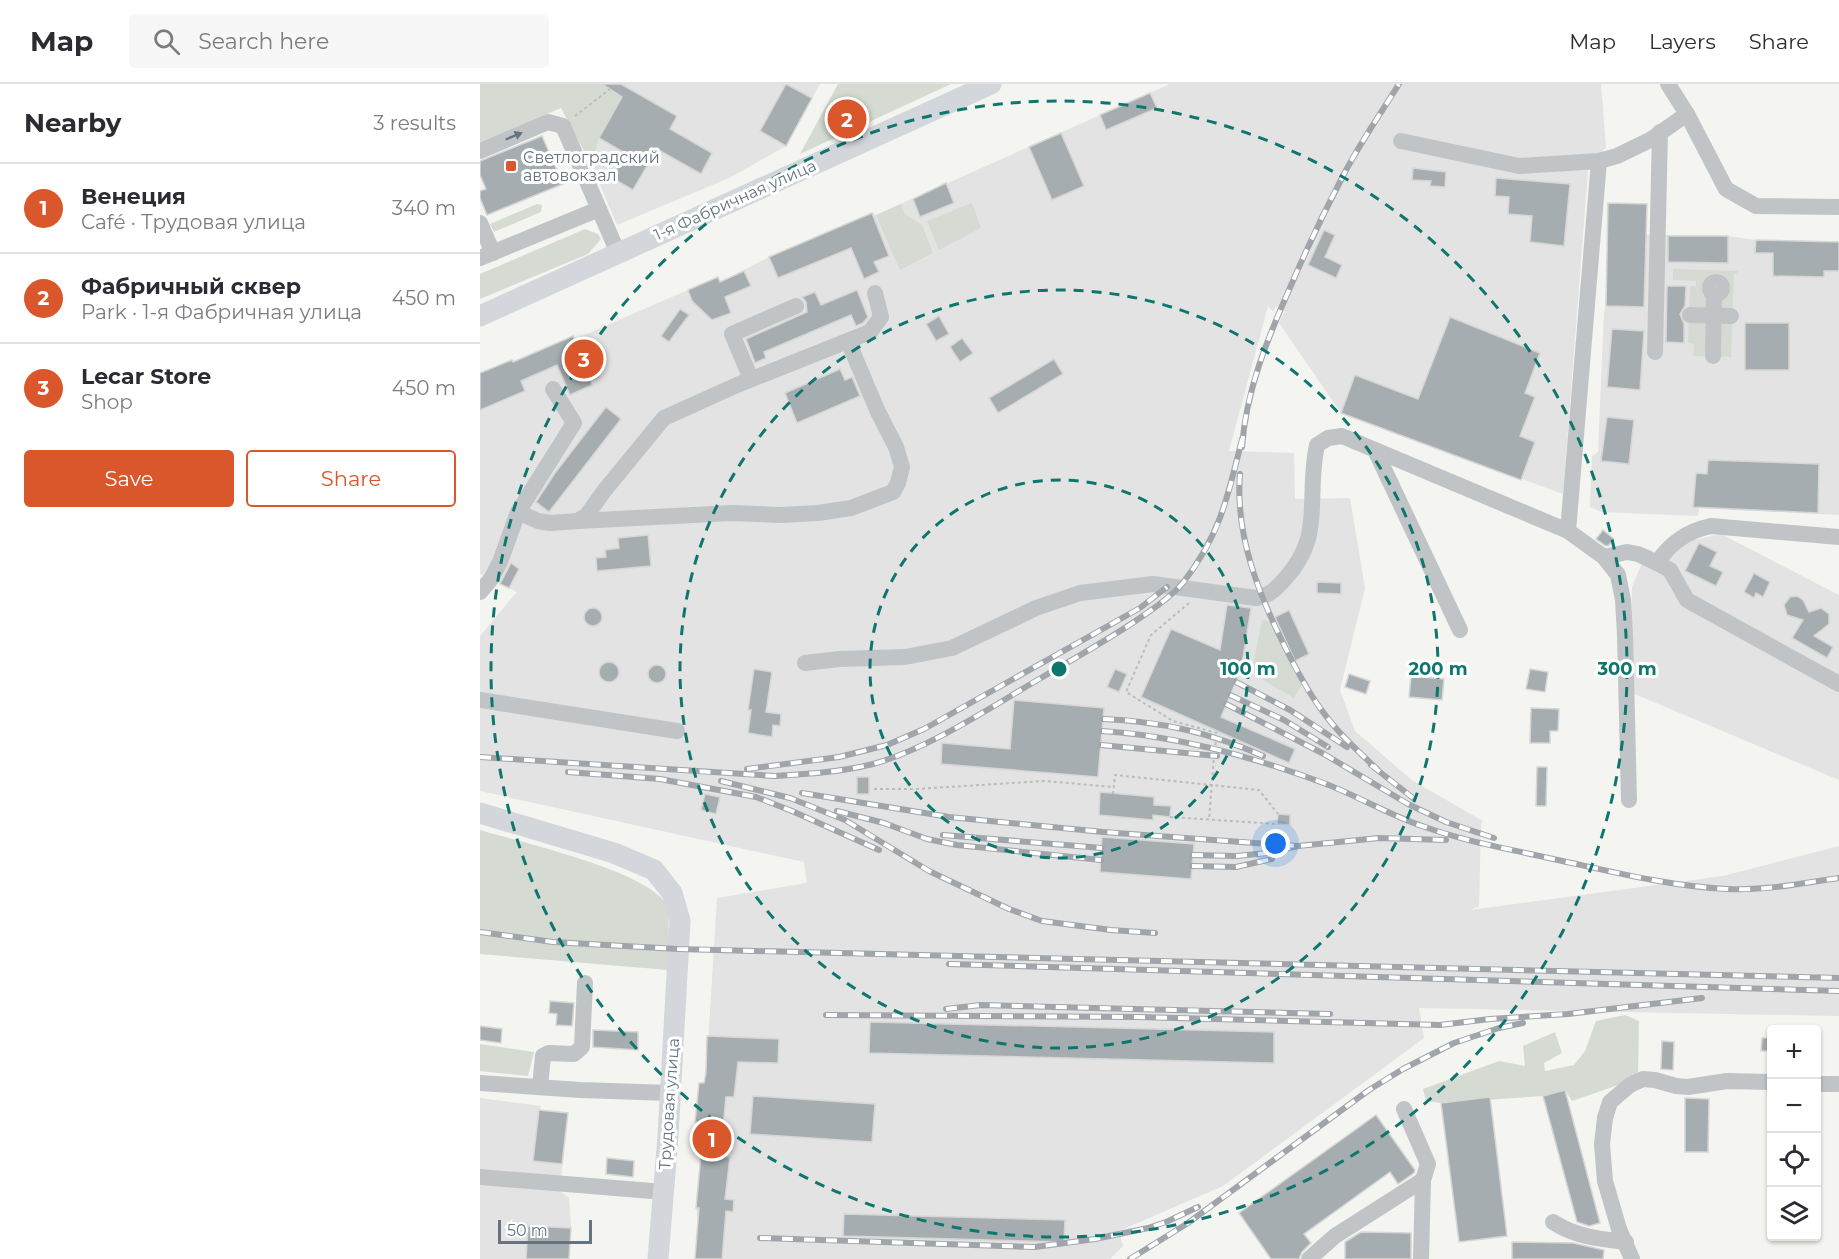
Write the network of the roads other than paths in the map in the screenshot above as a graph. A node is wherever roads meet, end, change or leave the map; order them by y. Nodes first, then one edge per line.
1 (991, 84) edge
2 (1668, 84) edge
3 (1687, 114) junction
4 (1660, 132) junction
5 (1401, 141) dead end
6 (480, 151) edge
7 (1599, 161) junction
8 (1839, 207) edge
9 (599, 208) junction
10 (480, 223) edge
11 (618, 253) junction
12 (487, 256) edge
13 (1723, 291) dead end
14 (875, 293) dead end
15 (796, 306) dead end
16 (1690, 315) dead end
17 (1714, 315) junction
18 (480, 316) edge
19 (1731, 316) dead end
20 (848, 341) junction
21 (1655, 352) dead end
22 (1713, 356) dead end
23 (751, 379) junction
24 (553, 389) dead end
25 (1375, 450) junction
26 (518, 512) junction
27 (578, 521) junction
28 (1568, 531) junction
29 (1839, 537) edge
30 (1604, 557) junction
31 (1658, 563) junction
32 (480, 592) edge
33 (1460, 630) dead end
34 (806, 663) dead end
35 (1839, 684) edge
36 (480, 700) edge
37 (677, 731) dead end
38 (1629, 800) dead end
39 (480, 813) edge
40 (585, 983) dead end
41 (1767, 1082) edge
42 (480, 1083) edge
43 (1821, 1084) edge
44 (1839, 1084) edge
45 (540, 1087) junction
46 (670, 1093) junction
47 (1404, 1109) dead end
48 (480, 1177) edge
49 (1423, 1180) junction
50 (664, 1192) junction
51 (1554, 1222) dead end
52 (1626, 1242) junction
53 (658, 1259) edge
54 (1309, 1259) edge
55 (1421, 1259) edge
56 (1632, 1259) edge

1 - 11 main road, 1-я Фабричная улица
2 - 3 street
3 - 4 street
3 - 8 street
4 - 7 street
4 - 21 street
5 - 7 street
6 -> 9 street
7 - 28 street
9 - 11 street
9 - 12 street
10 - 12 street
11 - 18 main road, 1-я Фабричная улица
13 - 17 street
14 - 20 street
15 - 23 street
16 - 17 street
17 - 19 street
17 - 22 street
20 - 23 street
20 - 27 street
23 - 27 street
24 - 26 street
25 - 28 street
25 - 33 street
25 - 34 street
26 - 27 street
26 - 32 street
28 - 30 street
29 - 31 street
30 - 31 street
30 - 38 street
31 - 35 street
36 - 37 street
39 - 46 main road, Трудовая улица
40 - 45 street
41 - 52 street
42 - 45 street
43 - 44 street
45 - 46 street
46 - 50 main road, Трудовая улица
47 - 49 street
48 - 50 street
49 - 54 street
49 - 55 street
50 - 53 main road, Трудовая улица
51 - 52 street
52 - 56 street

